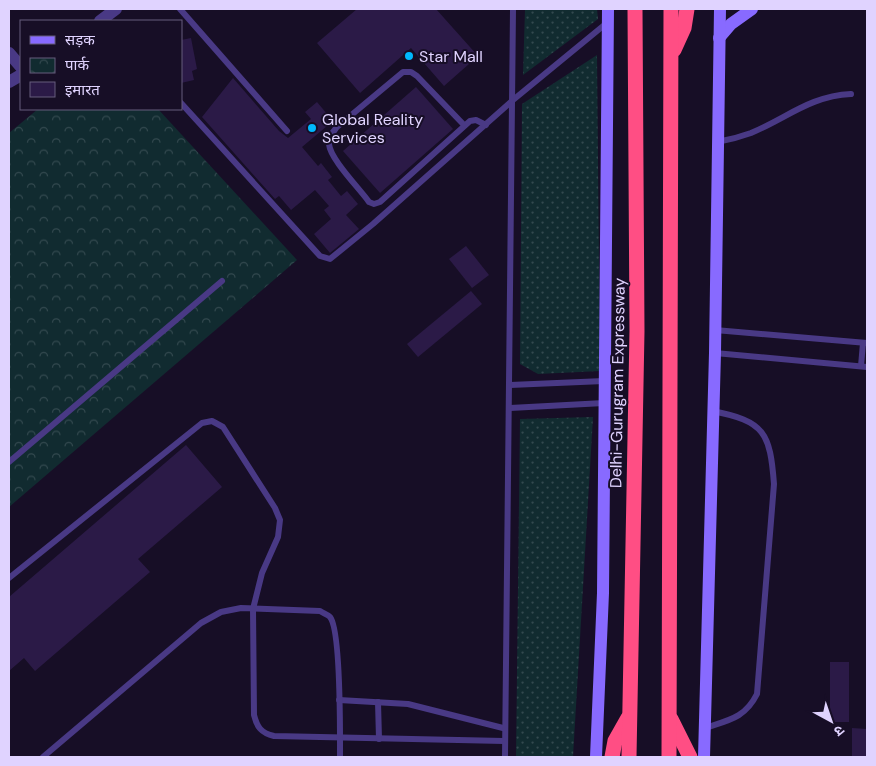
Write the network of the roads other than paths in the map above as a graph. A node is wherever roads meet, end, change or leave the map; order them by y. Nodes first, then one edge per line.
1 (116, 9) edge
2 (180, 9) edge
3 (512, 9) edge
4 (635, 9) edge
5 (671, 9) edge
6 (687, 9) edge
7 (720, 9) edge
8 (752, 9) edge
9 (608, 15) edge
10 (103, 17) edge
11 (719, 38) junction
12 (9, 53) edge
13 (671, 57) junction
14 (20, 66) edge
15 (20, 76) edge
16 (9, 82) edge
17 (851, 94) dead end
18 (513, 100) junction
19 (182, 104) edge
20 (464, 125) junction
21 (486, 125) junction
22 (287, 131) dead end
23 (717, 142) junction
24 (222, 281) dead end
25 (715, 330) junction
26 (865, 343) edge
27 (714, 353) junction
28 (864, 366) edge
29 (604, 381) junction
30 (510, 384) junction
31 (604, 403) junction
32 (510, 408) junction
33 (712, 411) junction
34 (9, 462) edge
35 (9, 578) edge
36 (253, 609) junction
37 (339, 700) junction
38 (378, 702) junction
39 (670, 715) junction
40 (628, 718) junction
41 (504, 728) junction
42 (705, 728) junction
43 (340, 737) junction
44 (379, 739) junction
45 (504, 741) junction
46 (43, 757) edge
47 (340, 757) edge
48 (504, 757) edge
49 (596, 757) edge
50 (612, 757) edge
51 (629, 757) edge
52 (670, 757) edge
53 (690, 757) edge
54 (704, 757) edge

1 - 10 street
2 - 22 lane
3 - 18 lane
4 - 40 highway, Delhi-Gurugram Expressway
5 - 13 highway
6 - 13 highway
7 - 11 main road
8 - 11 main road
9 - 18 lane
9 - 29 main road
11 - 23 main road
12 - 14 street
13 - 39 highway
15 - 16 street
17 - 23 lane
18 - 21 lane
18 - 30 lane
19 - 21 lane
20 - 20 lane
20 - 21 lane
23 - 25 main road
24 - 34 lane
25 - 26 lane
25 - 27 main road
26 - 28 lane
27 - 28 lane
27 - 33 main road
29 - 30 lane
29 - 31 main road
30 - 32 lane
31 - 32 lane
31 - 49 main road
32 - 41 lane
33 - 42 main road
33 - 42 lane
35 - 36 lane
36 - 37 lane
36 - 43 lane
36 - 46 lane
37 - 38 lane
37 - 43 lane
38 - 41 lane
38 - 44 lane
39 - 52 highway
39 - 53 highway
40 - 50 highway
40 - 51 highway, Delhi-Gurugram Expressway
41 - 45 lane
42 - 54 main road
43 - 44 lane
43 - 47 lane
44 - 45 lane
45 - 48 lane

